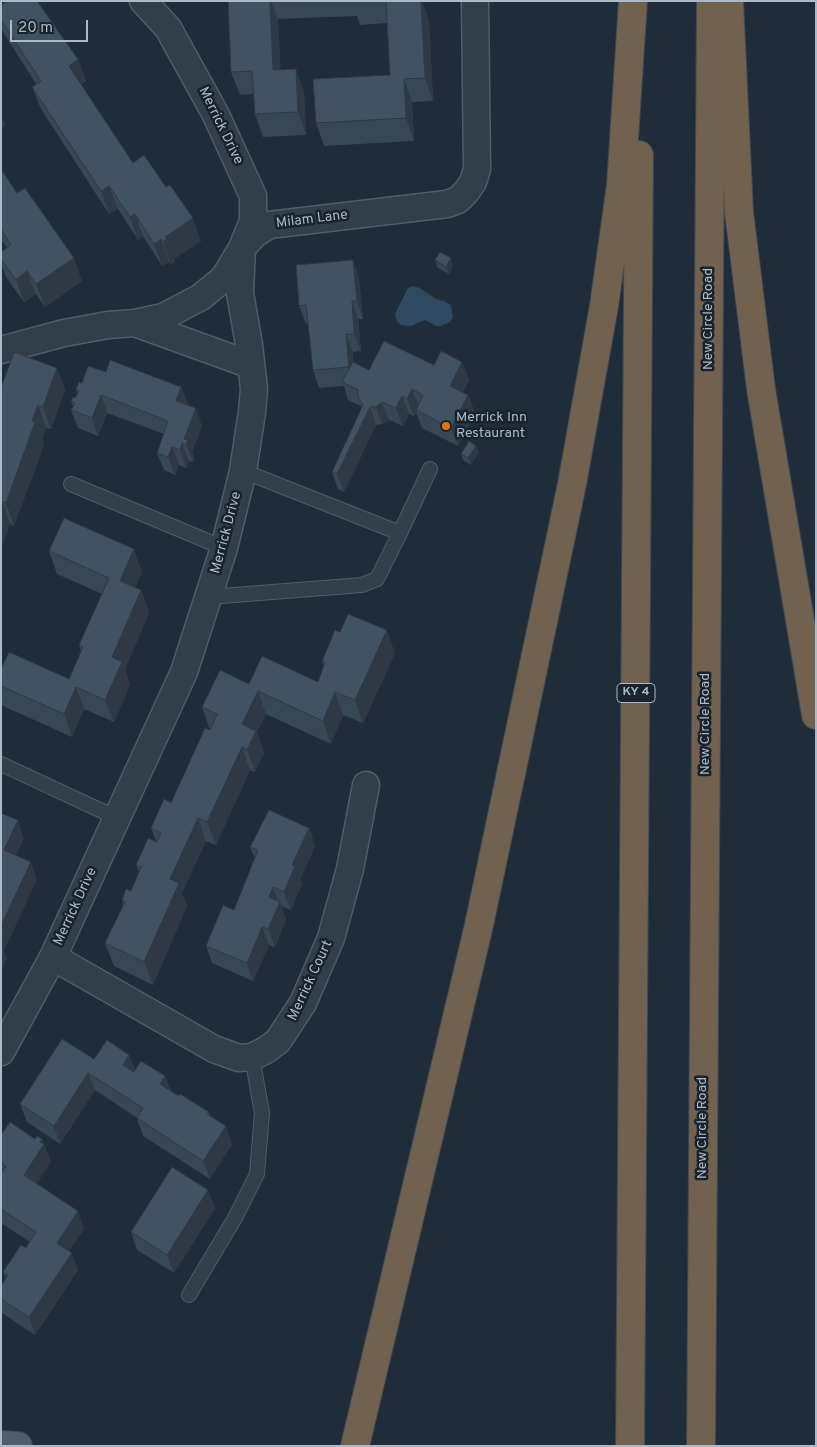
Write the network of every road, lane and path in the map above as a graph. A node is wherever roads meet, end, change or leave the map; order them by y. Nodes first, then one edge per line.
1 (143, 1) edge
2 (475, 1) edge
3 (634, 1) edge
4 (640, 1) edge
5 (711, 1) edge
6 (729, 1) edge
7 (242, 248) junction
8 (135, 323) junction
9 (1, 350) edge
10 (251, 365) junction
11 (430, 469) dead end
12 (243, 471) junction
13 (71, 484) dead end
14 (400, 533) junction
15 (224, 548) junction
16 (208, 597) junction
17 (816, 715) edge
18 (1, 764) edge
19 (366, 785) dead end
20 (117, 818) junction
21 (53, 957) junction
22 (1, 1052) edge
23 (252, 1057) junction
24 (189, 1295) dead end
25 (1, 1445) edge
26 (18, 1446) edge
27 (356, 1446) edge
28 (630, 1446) edge
29 (700, 1446) edge

1 - 7 street, Merrick Drive
2 - 7 street, Milam Lane
3 - 27 highway
4 - 28 highway, KY 4
5 - 29 highway, New Circle Road
6 - 17 highway
7 - 8 street, Milam Lane
7 - 10 street, Merrick Drive
8 - 9 street, Milam Lane
8 - 10 street
10 - 12 street, Merrick Drive
11 - 14 lane
12 - 14 lane
12 - 15 street, Merrick Drive
13 - 15 lane
14 - 16 lane
15 - 16 street, Merrick Drive
16 - 20 street, Merrick Drive
18 - 20 lane
19 - 23 street, Merrick Court
20 - 21 street, Merrick Drive
21 - 22 street, Merrick Drive
21 - 23 street
23 - 24 lane
25 - 26 main road

